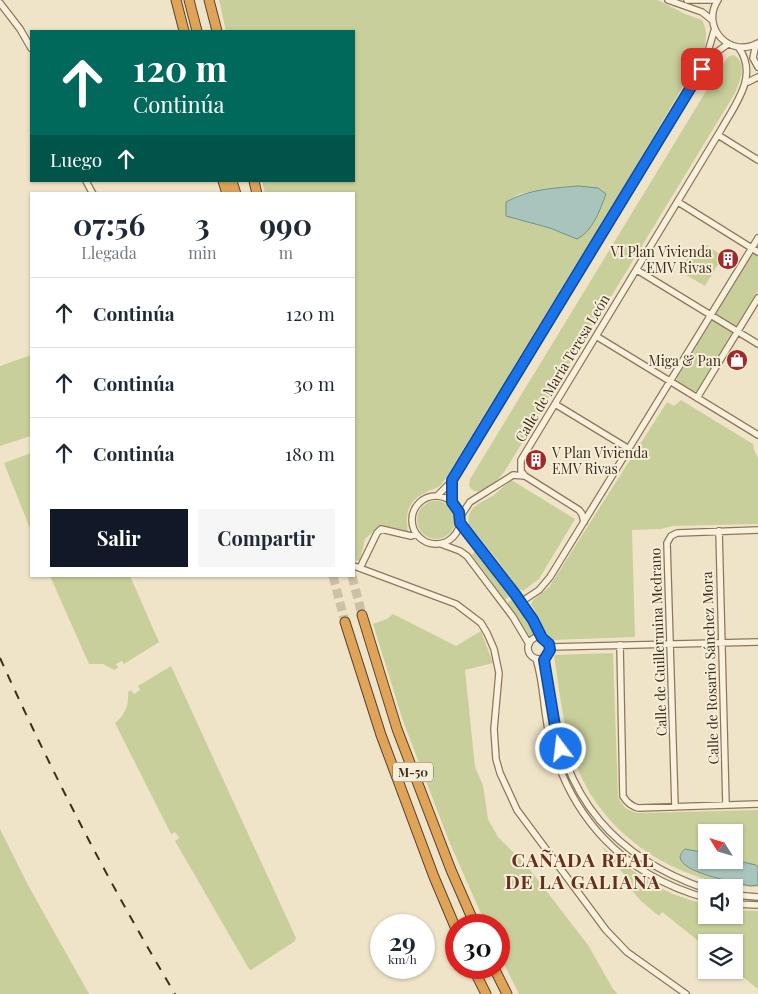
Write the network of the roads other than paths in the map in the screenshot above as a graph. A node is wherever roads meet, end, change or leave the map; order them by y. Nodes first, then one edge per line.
1 (176, 0) edge
2 (189, 0) edge
3 (209, 0) edge
4 (668, 0) edge
5 (688, 0) edge
6 (712, 0) edge
7 (718, 0) edge
8 (0, 3) edge
9 (712, 20) junction
10 (184, 30) edge
11 (197, 30) edge
12 (217, 30) edge
13 (714, 30) junction
14 (728, 44) junction
15 (757, 44) edge
16 (30, 46) edge
17 (739, 48) junction
18 (758, 67) edge
19 (702, 69) junction
20 (758, 77) edge
21 (748, 82) junction
22 (718, 135) junction
23 (758, 160) edge
24 (678, 202) junction
25 (758, 238) edge
26 (755, 250) edge
27 (637, 270) junction
28 (758, 298) edge
29 (711, 315) junction
30 (738, 331) junction
31 (596, 336) junction
32 (758, 344) edge
33 (670, 382) junction
34 (697, 398) junction
35 (555, 404) junction
36 (758, 435) edge
37 (629, 449) junction
38 (525, 476) junction
39 (452, 480) junction
40 (437, 496) junction
41 (452, 502) junction
42 (593, 509) junction
43 (579, 510) junction
44 (460, 520) junction
45 (584, 522) junction
46 (758, 530) edge
47 (718, 531) junction
48 (416, 534) junction
49 (441, 544) junction
50 (357, 567) edge
51 (521, 602) junction
52 (362, 615) tunnel mouth
53 (345, 622) tunnel mouth
54 (542, 638) junction
55 (722, 642) junction
56 (758, 642) edge
57 (529, 644) junction
58 (670, 644) junction
59 (620, 646) junction
60 (550, 647) junction
61 (545, 658) junction
62 (536, 659) junction
63 (758, 804) edge
64 (726, 805) junction
65 (675, 807) junction
66 (698, 886) edge
67 (698, 895) edge
68 (743, 896) edge
69 (758, 897) edge
70 (743, 904) edge
71 (758, 905) edge
72 (450, 914) edge
73 (470, 914) edge
74 (478, 979) edge
75 (500, 979) edge
76 (486, 994) edge
77 (507, 994) edge
78 (686, 994) edge

1 - 10 highway
2 - 11 highway
3 - 12 highway
4 - 9 street
5 - 6 street
7 - 9 street
8 - 16 street
9 - 13 street
13 - 14 street
13 - 19 street
14 - 17 street
14 - 19 street
15 - 17 street
15 - 18 street
17 - 21 street
19 - 39 street
20 - 21 street
21 - 22 street, Calle de María Teresa León
22 - 23 street
22 - 24 street, Calle de María Teresa León
24 - 26 street
24 - 27 street, Calle de María Teresa León
25 - 26 street
26 - 29 street
27 - 29 street
27 - 31 street, Calle de María Teresa León
28 - 30 street
29 - 30 street
29 - 33 street
30 - 32 street
30 - 34 street
31 - 33 street
31 - 35 street, Calle de María Teresa León
33 - 34 street
33 - 37 street
34 - 36 street
35 - 37 street
35 - 38 street, Calle de María Teresa León
37 - 42 street
38 - 43 street
38 - 44 street
39 - 40 street
39 - 41 street
40 - 41 street
40 - 48 street
41 - 44 street
42 - 43 street
42 - 45 street
43 - 45 street
44 - 49 street
44 - 51 street
45 - 51 street
46 - 47 street, Calle de Guillermina Medrano
47 - 55 street, Calle de Rosario Sánchez Mora
47 - 58 street, Calle de Guillermina Medrano
48 - 49 street
48 - 50 street
49 - 57 street
50 - 78 street
51 - 54 street
52 - 73 highway, M-50
53 - 72 highway, M-50
54 - 57 street
54 - 60 street
55 - 56 street
55 - 58 street
55 - 64 street, Calle de Rosario Sánchez Mora
57 - 62 street
58 - 59 street
58 - 65 street, Calle de Guillermina Medrano
59 - 60 street
59 - 65 street
60 - 61 street
61 - 62 street
61 - 66 street
62 - 67 street
63 - 64 street
64 - 65 street
68 - 69 street
70 - 71 street
74 - 76 highway
75 - 77 highway

